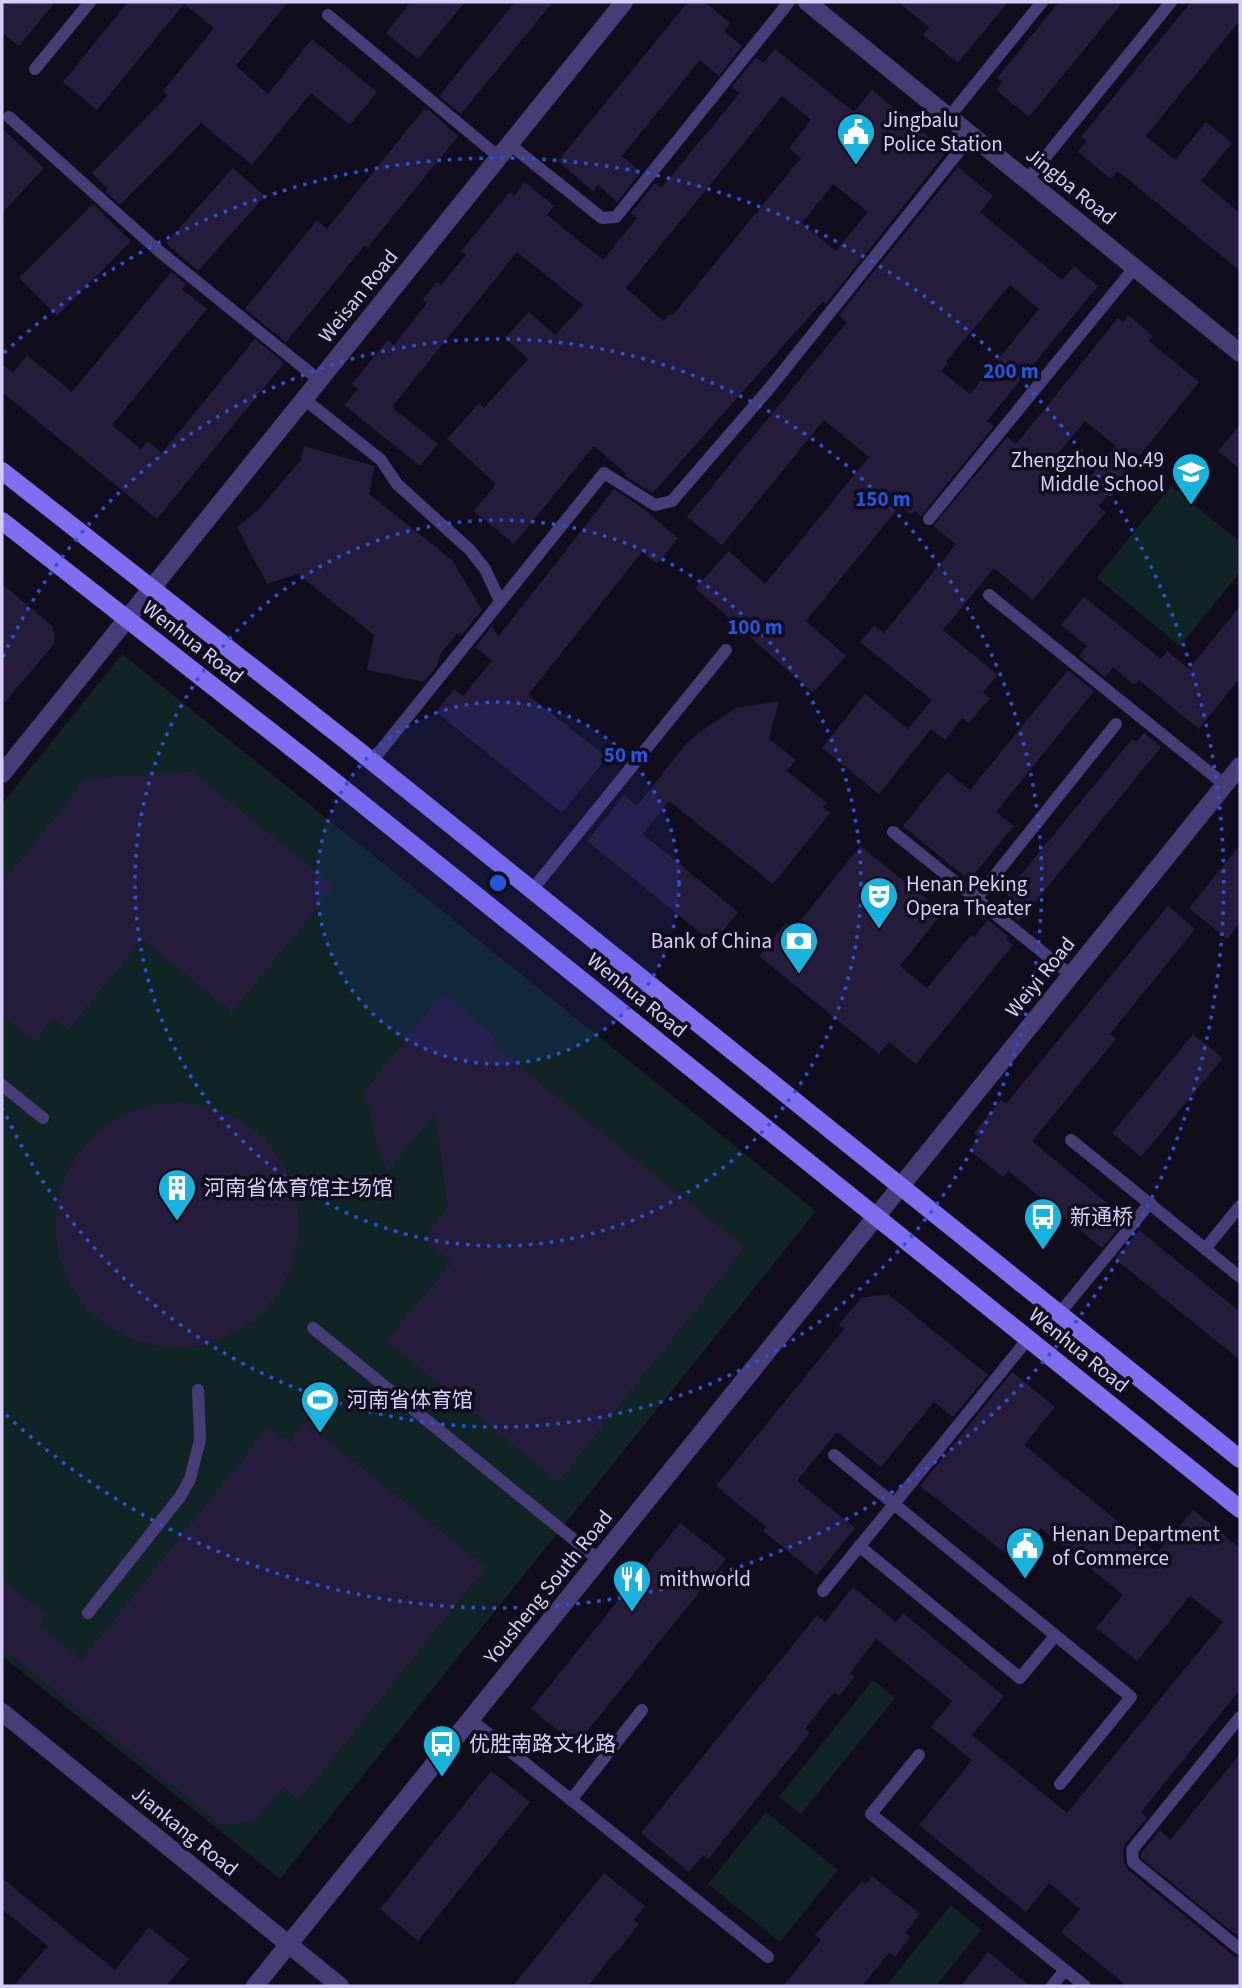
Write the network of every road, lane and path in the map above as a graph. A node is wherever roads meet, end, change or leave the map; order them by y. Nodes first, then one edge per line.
1 (90, 2) edge
2 (624, 2) edge
3 (789, 2) edge
4 (809, 2) edge
5 (1042, 2) edge
6 (1171, 2) edge
7 (328, 15) dead end
8 (35, 69) dead end
9 (9, 117) dead end
10 (949, 117) junction
11 (972, 135) junction
12 (504, 150) junction
13 (1027, 180) junction
14 (1135, 267) junction
15 (1240, 353) edge
16 (318, 380) junction
17 (303, 399) junction
18 (2, 471) edge
19 (929, 519) dead end
20 (2, 521) edge
21 (151, 588) junction
22 (989, 595) dead end
23 (500, 601) junction
24 (127, 619) junction
25 (726, 650) dead end
26 (1116, 724) dead end
27 (372, 761) junction
28 (1240, 766) edge
29 (2, 774) edge
30 (1225, 785) junction
31 (892, 832) dead end
32 (532, 890) junction
33 (976, 899) junction
34 (1071, 975) junction
35 (2, 1085) edge
36 (43, 1118) dead end
37 (1072, 1140) dead end
38 (900, 1186) junction
39 (1150, 1203) junction
40 (1240, 1206) edge
41 (876, 1216) junction
42 (1205, 1248) junction
43 (1240, 1277) edge
44 (1059, 1314) junction
45 (313, 1328) dead end
46 (1028, 1339) junction
47 (198, 1390) dead end
48 (834, 1455) dead end
49 (1240, 1459) edge
50 (894, 1504) junction
51 (1240, 1509) edge
52 (859, 1546) junction
53 (599, 1560) junction
54 (823, 1591) dead end
55 (89, 1613) dead end
56 (1055, 1636) junction
57 (642, 1710) dead end
58 (2, 1712) edge
59 (1240, 1717) edge
60 (471, 1720) junction
61 (919, 1755) dead end
62 (1060, 1784) dead end
63 (570, 1800) junction
64 (288, 1944) junction
65 (1240, 1949) edge
66 (768, 1957) dead end
67 (1065, 1970) junction
68 (254, 1986) edge
69 (340, 1986) edge
70 (1052, 1986) edge
71 (1084, 1986) edge

1 - 8 lane
2 - 12 street, Weisan Road
3 - 12 lane
4 - 10 street, Jingba Road
5 - 10 lane
6 - 13 lane
7 - 12 lane
9 - 16 lane
10 - 11 street, Jingba Road
11 - 13 street, Jingba Road
11 - 23 lane
12 - 16 street, Weisan Road
13 - 14 street, Jingba Road
14 - 15 street, Jingba Road
14 - 19 lane
16 - 17 street, Weisan Road
17 - 21 street, Weisan Road
17 - 23 lane
18 - 21 main road, Wenhua Road
20 - 24 main road, Wenhua Road
21 - 24 street, Weisan Road
21 - 27 main road, Wenhua Road
22 - 30 lane
23 - 27 lane
24 - 29 street, Weisan Road
24 - 41 main road, Wenhua Road
25 - 32 lane
26 - 33 lane
27 - 32 main road, Wenhua Road
28 - 30 street, Weiyi Road
30 - 34 street, Weiyi Road
31 - 33 lane
32 - 38 main road, Wenhua Road
33 - 34 lane
34 - 38 street, Weiyi Road
35 - 36 lane
37 - 39 lane
38 - 41 street, Weiyi Road
38 - 44 main road, Wenhua Road
39 - 42 lane
39 - 44 lane
40 - 42 lane
41 - 46 main road, Wenhua Road
41 - 53 street, Yousheng South Road
42 - 43 lane
44 - 49 main road, Wenhua Road
45 - 53 lane
46 - 50 lane
46 - 51 main road, Wenhua Road
47 - 55 lane
48 - 50 lane
50 - 52 lane
50 - 56 lane
52 - 54 lane
52 - 56 lane
53 - 60 street, Yousheng South Road
56 - 62 lane
57 - 63 lane
58 - 64 street, Jiankang Road
59 - 65 lane
60 - 63 lane
60 - 64 street, Yousheng South Road
61 - 67 lane
63 - 66 lane
64 - 68 street, Yousheng South Road
64 - 69 street, Jiankang Road
67 - 70 lane
67 - 71 lane

